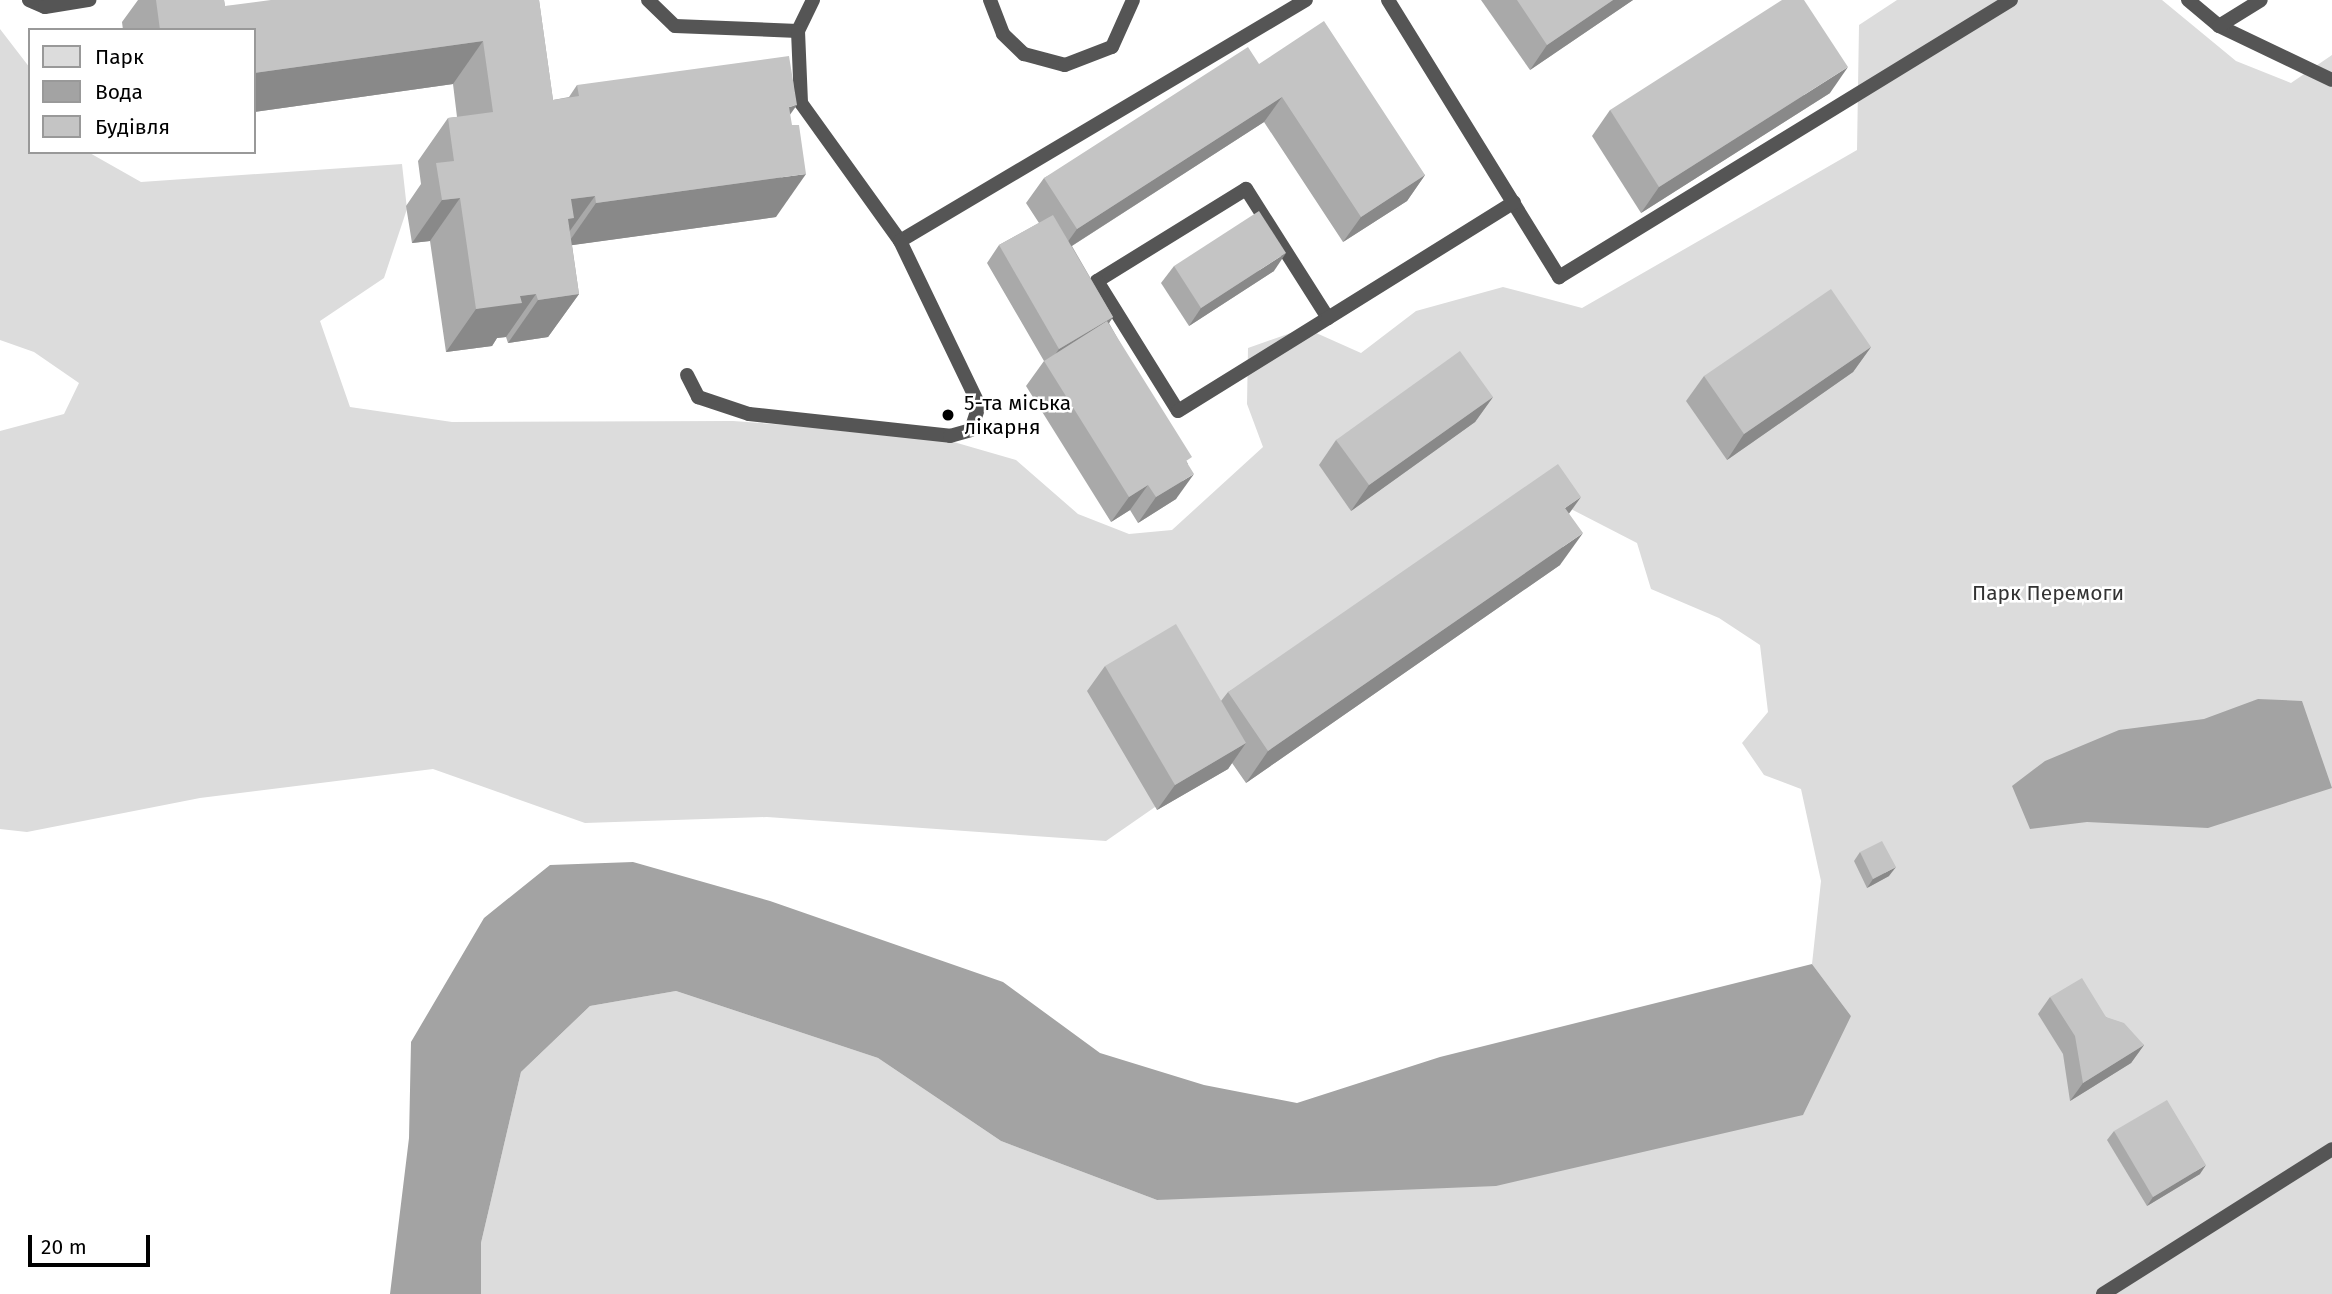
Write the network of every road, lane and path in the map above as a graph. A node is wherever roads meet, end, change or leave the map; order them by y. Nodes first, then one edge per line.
1 (29, 0) edge
2 (89, 0) edge
3 (648, 0) edge
4 (813, 0) edge
5 (990, 0) edge
6 (1133, 0) edge
7 (1306, 0) edge
8 (1388, 0) edge
9 (2011, 0) edge
10 (2188, 0) edge
11 (2261, 0) edge
12 (2220, 26) junction
13 (798, 31) junction
14 (2332, 80) edge
15 (1514, 202) junction
16 (900, 240) junction
17 (1328, 318) junction
18 (688, 375) dead end
19 (2332, 1149) edge
20 (2103, 1294) edge

1 - 2 street
3 - 13 street
4 - 13 street
5 - 6 street
7 - 16 street
8 - 15 street
9 - 15 street
10 - 12 street
11 - 12 street
12 - 14 street
13 - 16 street
15 - 17 street
16 - 18 street
17 - 17 street
19 - 20 street

